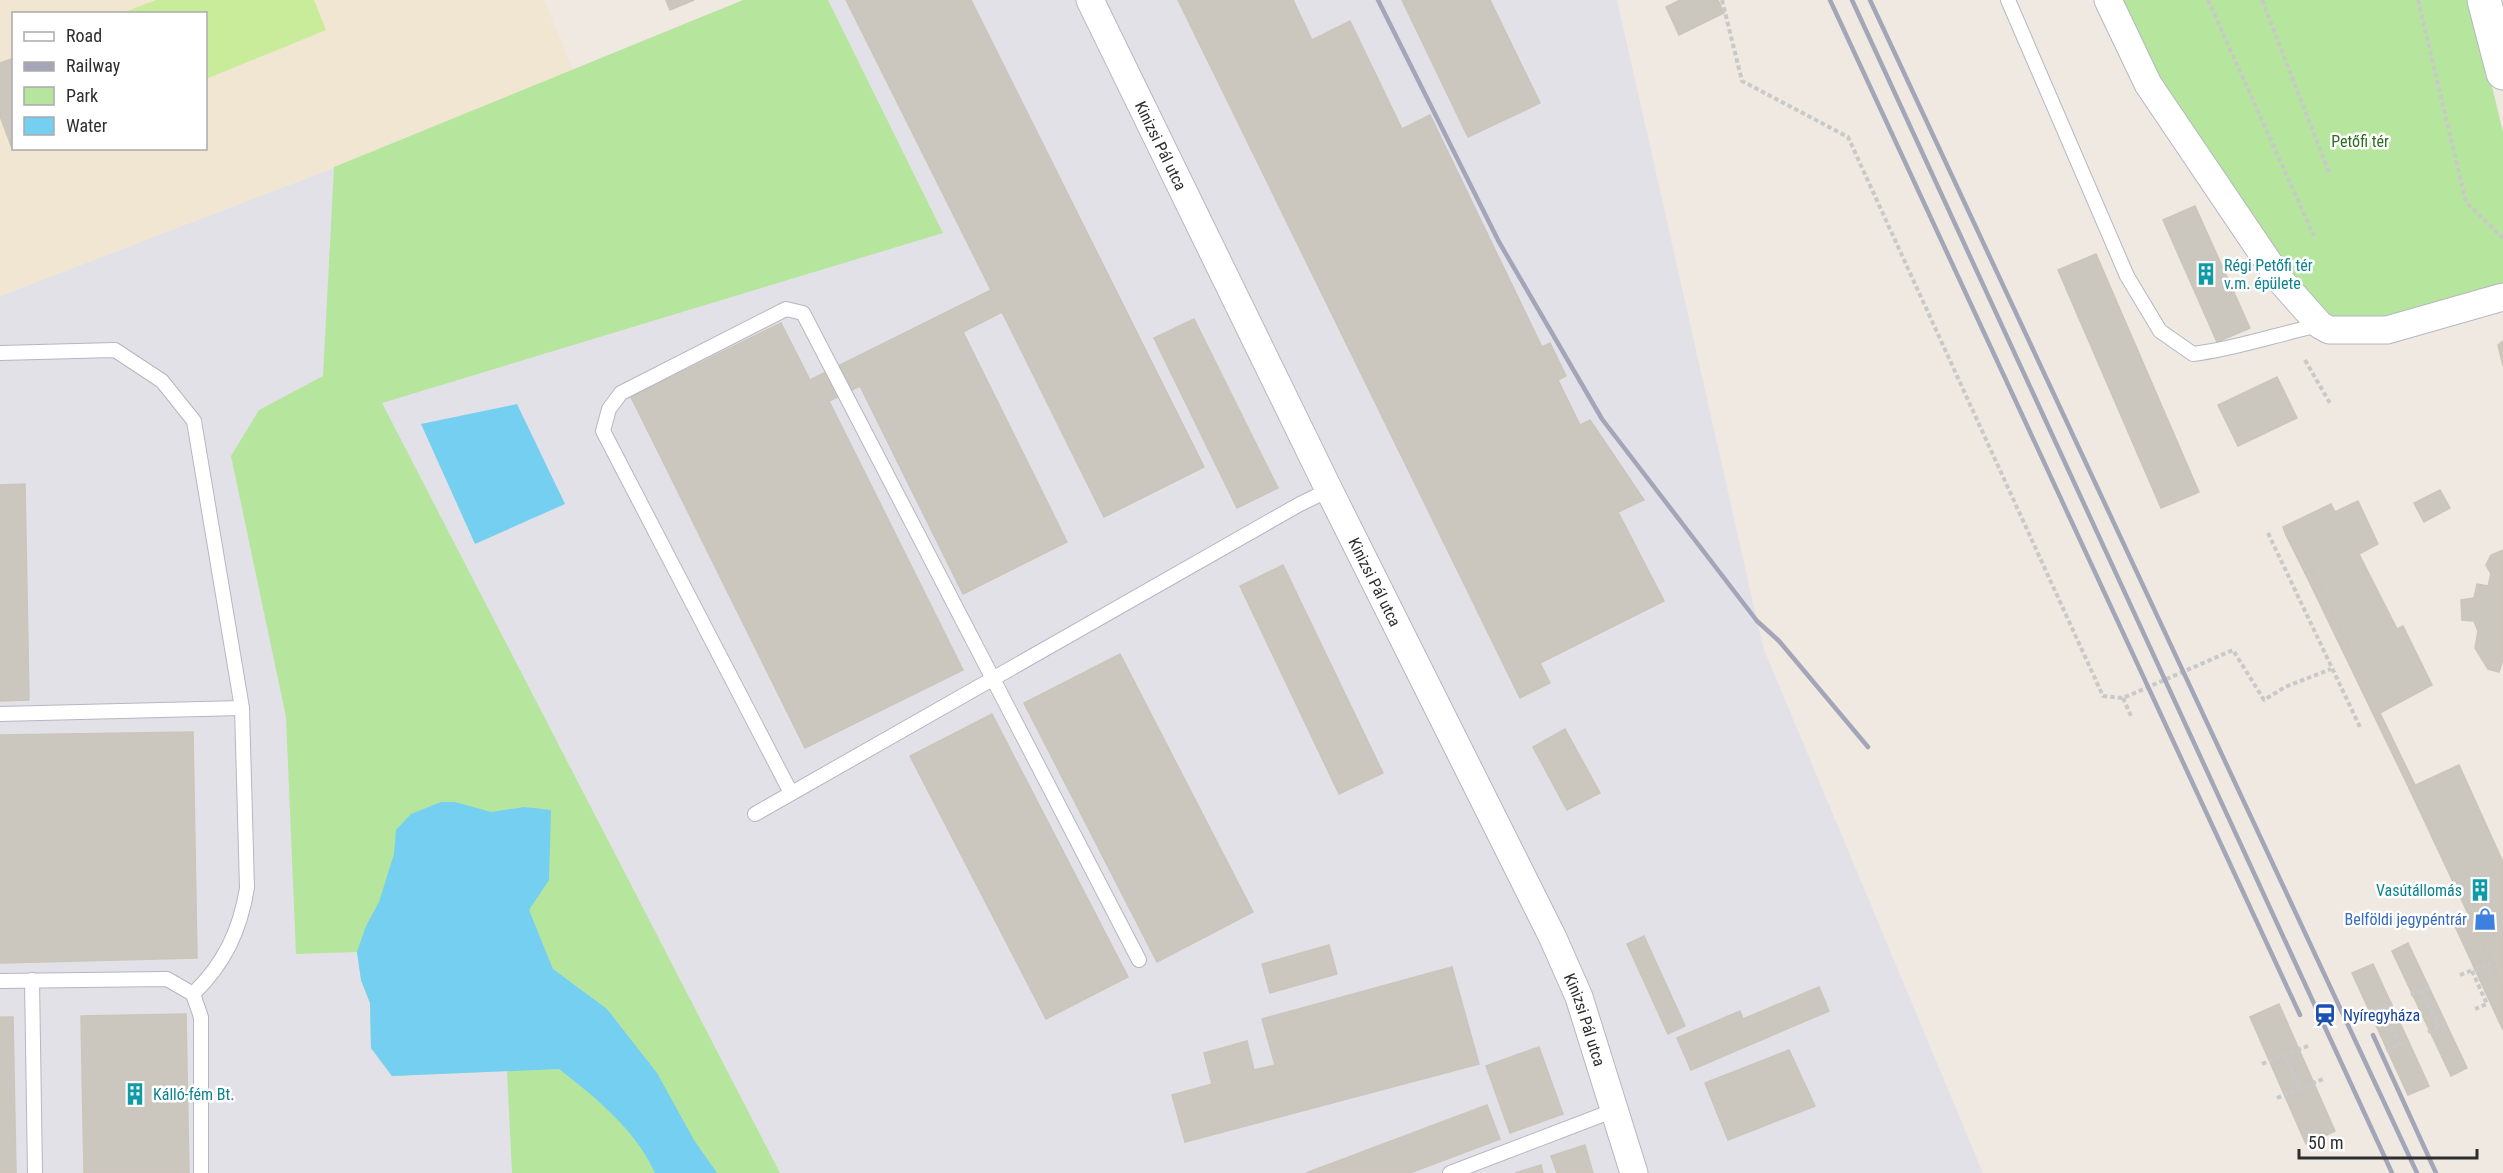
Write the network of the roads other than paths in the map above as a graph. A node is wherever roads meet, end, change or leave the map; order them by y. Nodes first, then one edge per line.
1 (1089, 0) edge
2 (2008, 0) edge
3 (2108, 0) edge
4 (2484, 0) edge
5 (2503, 73) edge
6 (2503, 297) edge
7 (2320, 325) junction
8 (0, 353) edge
9 (1329, 490) junction
10 (993, 680) junction
11 (242, 708) junction
12 (0, 714) edge
13 (791, 793) junction
14 (755, 813) dead end
15 (1139, 960) dead end
16 (32, 980) junction
17 (0, 981) edge
18 (193, 994) junction
19 (1615, 1110) junction
20 (35, 1173) edge
21 (201, 1173) edge
22 (1450, 1173) edge
23 (1634, 1173) edge

1 - 9 street, Kinizsi Pál utca
2 - 7 lane
3 - 7 street
4 - 5 main road
6 - 7 street
8 - 11 lane
9 - 10 lane
9 - 19 street, Kinizsi Pál utca
10 - 13 lane
10 - 13 lane
10 - 15 lane
11 - 12 lane
11 - 18 lane
13 - 14 lane
16 - 17 lane
16 - 18 lane
16 - 20 lane
18 - 21 lane
19 - 22 lane
19 - 23 street, Kinizsi Pál utca

